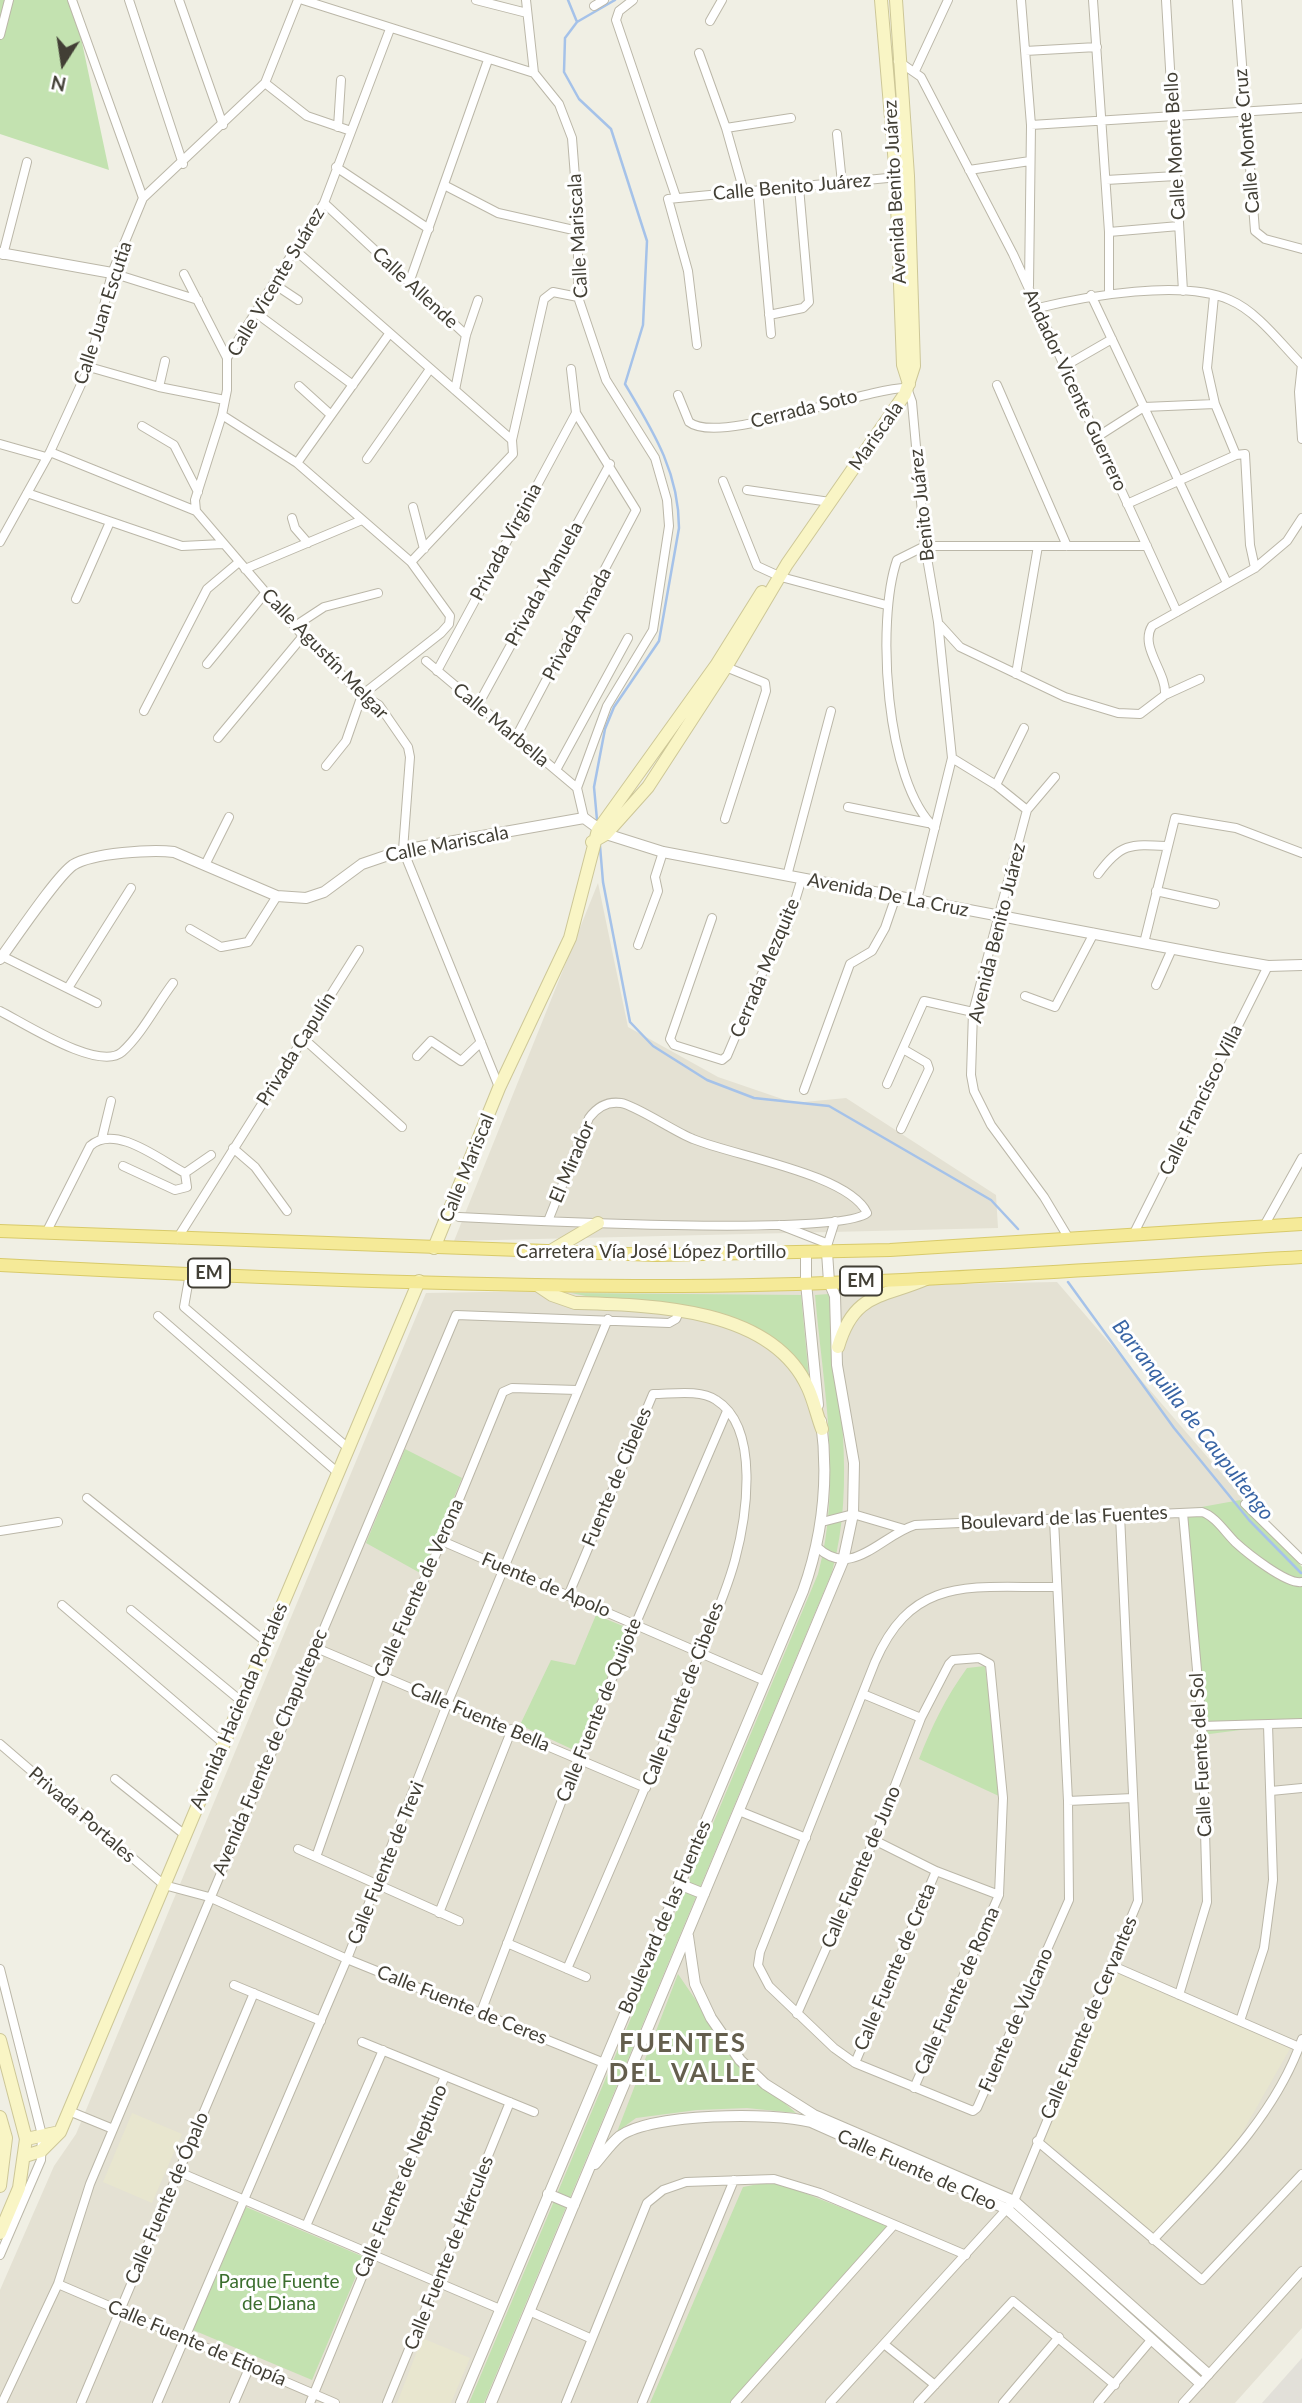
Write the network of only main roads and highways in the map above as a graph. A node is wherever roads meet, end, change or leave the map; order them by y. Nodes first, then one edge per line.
1 (881, 0) edge
2 (896, 0) edge
3 (902, 177) junction
4 (914, 366) joint
5 (908, 386) junction
6 (777, 575) junction
7 (602, 832) junction
8 (598, 1223) road end
9 (1302, 1224) edge
10 (0, 1231) edge
11 (434, 1248) junction
12 (549, 1252) junction
13 (1302, 1257) edge
14 (0, 1265) edge
15 (928, 1279) junction
16 (419, 1281) junction
17 (537, 1285) junction
18 (838, 1347) road end
19 (822, 1429) road end
20 (0, 2040) edge
21 (0, 2117) edge
22 (60, 2132) junction
23 (3, 2138) edge
24 (26, 2139) junction
25 (2, 2156) edge
26 (25, 2156) junction
27 (0, 2186) edge
28 (0, 2232) edge

1 - 3 main road, Avenida Benito Juárez
2 - 3 main road, Avenida Benito Juárez
3 - 4 main road, Avenida Benito Juárez
3 - 5 main road, Avenida Benito Juárez
4 - 5 main road, Mariscala
5 - 6 main road, Mariscala
6 - 7 main road
6 - 7 main road
7 - 11 main road, Calle Mariscal
8 - 12 main road
9 - 12 main road, Carretera Vía José López Portillo / EM
10 - 11 main road, Carretera Vía José López Portillo / EM
11 - 12 main road, Carretera Vía José López Portillo / EM
13 - 15 main road, Carretera Vía José López Portillo / EM
14 - 16 main road, Carretera Vía José López Portillo / EM
15 - 17 main road, Carretera Vía José López Portillo / EM
15 - 18 main road
16 - 17 main road, Carretera Vía José López Portillo / EM
16 - 22 main road, Avenida Hacienda Portales
17 - 19 main road
20 - 24 main road
21 - 23 main road
22 - 24 main road
22 - 26 main road, Avenida Hacienda Portales
23 - 25 main road
24 - 26 main road
25 - 27 main road
26 - 28 main road

